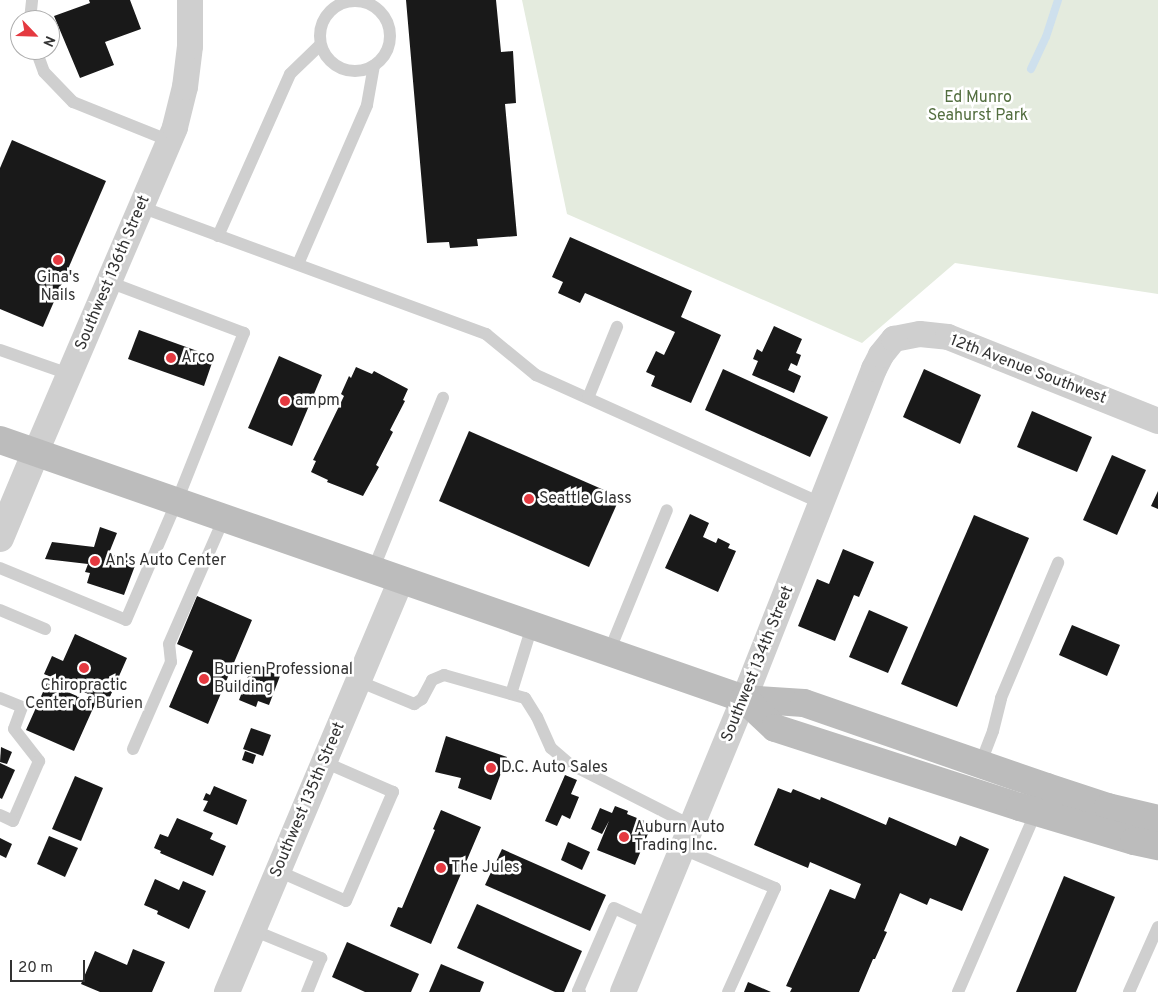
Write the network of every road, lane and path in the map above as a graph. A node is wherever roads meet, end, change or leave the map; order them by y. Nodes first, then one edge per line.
1 (190, 0) edge
2 (320, 45) junction
3 (40, 60) edge
4 (374, 66) junction
5 (170, 140) junction
6 (141, 207) junction
7 (218, 236) junction
8 (298, 264) junction
9 (109, 282) junction
10 (617, 327) dead end
11 (894, 339) joint
12 (0, 350) edge
13 (69, 374) junction
14 (443, 398) dead end
15 (588, 398) junction
16 (1158, 421) edge
17 (0, 440) edge
18 (36, 452) junction
19 (177, 501) junction
20 (821, 503) junction
21 (666, 510) dead end
22 (224, 518) junction
23 (0, 538) edge
24 (1058, 563) dead end
25 (0, 568) edge
26 (373, 570) junction
27 (401, 580) junction
28 (0, 610) edge
29 (532, 626) junction
30 (45, 629) dead end
31 (609, 652) junction
32 (358, 681) junction
33 (510, 694) junction
34 (0, 698) edge
35 (744, 700) junction
36 (133, 749) dead end
37 (324, 762) junction
38 (980, 765) junction
39 (1036, 812) junction
40 (0, 815) edge
41 (1158, 819) edge
42 (688, 838) junction
43 (1158, 846) edge
44 (278, 872) junction
45 (651, 924) junction
46 (1158, 926) edge
47 (253, 930) junction
48 (228, 992) edge
49 (307, 992) edge
50 (580, 992) edge
51 (623, 992) edge
52 (728, 992) edge
53 (958, 992) edge
54 (1129, 992) edge

1 - 5 street, Southwest 136th Street
2 - 4 lane
2 - 4 lane
2 - 7 lane
3 - 5 lane
4 - 8 lane
5 - 6 street, Southwest 136th Street
6 - 7 lane
6 - 9 street, Southwest 136th Street
7 - 8 lane
8 - 15 lane
9 - 13 street, Southwest 136th Street
9 - 19 lane
10 - 15 lane
11 - 16 street, 12th Avenue Southwest
11 - 20 street, Southwest 134th Street
12 - 13 lane
13 - 18 street, Southwest 136th Street
14 - 26 lane
15 - 20 lane
17 - 18 main road
18 - 19 main road
18 - 23 street, Southwest 136th Street
19 - 22 main road
19 - 25 lane
20 - 35 street, Southwest 134th Street
21 - 31 lane
22 - 26 main road
22 - 36 lane
24 - 38 lane
26 - 27 main road
27 - 29 main road
27 - 32 street, Southwest 135th Street
28 - 30 lane
29 - 31 main road
29 - 33 lane
31 - 35 main road
32 - 33 lane
32 - 37 street, Southwest 135th Street
33 - 42 lane
34 - 40 lane
35 - 38 main road
35 - 39 main road
35 - 42 street, Southwest 134th Street
37 - 44 street, Southwest 135th Street
37 - 44 lane
38 - 41 main road
39 - 43 main road
39 - 53 lane
42 - 45 street, Southwest 134th Street
42 - 52 lane
44 - 47 street, Southwest 135th Street
45 - 50 lane
45 - 51 street, Southwest 134th Street
46 - 54 lane
47 - 48 street, Southwest 135th Street
47 - 49 lane

